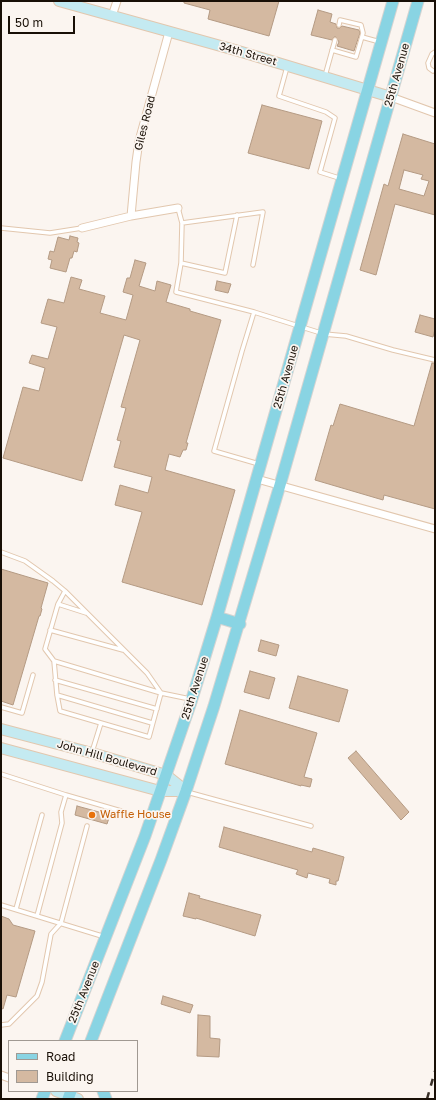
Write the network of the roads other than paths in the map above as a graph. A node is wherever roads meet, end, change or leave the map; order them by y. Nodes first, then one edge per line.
1 (59, 1) edge
2 (116, 1) edge
3 (393, 1) edge
4 (418, 1) edge
5 (112, 16) junction
6 (339, 25) dead end
7 (169, 32) junction
8 (362, 37) junction
9 (335, 40) dead end
10 (382, 42) junction
11 (332, 50) junction
12 (435, 52) edge
13 (287, 66) junction
14 (433, 71) dead end
15 (324, 77) junction
16 (368, 90) junction
17 (391, 97) junction
18 (435, 113) edge
19 (343, 179) junction
20 (178, 208) joint
21 (237, 215) junction
22 (131, 216) junction
23 (182, 223) junction
24 (1, 228) edge
25 (82, 228) joint
26 (181, 263) junction
27 (253, 265) dead end
28 (254, 312) junction
29 (301, 326) junction
30 (324, 334) junction
31 (435, 360) edge
32 (261, 465) junction
33 (257, 479) junction
34 (280, 485) junction
35 (435, 529) edge
36 (1, 552) edge
37 (65, 591) junction
38 (58, 604) junction
39 (87, 613) junction
40 (217, 617) junction
41 (240, 624) junction
42 (50, 630) junction
43 (124, 651) junction
44 (54, 661) junction
45 (33, 675) dead end
46 (55, 680) junction
47 (161, 693) junction
48 (57, 695) junction
49 (191, 699) junction
50 (1, 707) edge
51 (157, 709) junction
52 (101, 723) junction
53 (152, 723) junction
54 (1, 729) edge
55 (1, 748) edge
56 (92, 753) junction
57 (1, 774) edge
58 (166, 775) junction
59 (160, 791) junction
60 (186, 791) junction
61 (66, 796) junction
62 (122, 812) dead end
63 (42, 815) dead end
64 (87, 826) dead end
65 (311, 826) dead end
66 (1, 905) edge
67 (16, 910) junction
68 (37, 916) junction
69 (60, 923) junction
70 (106, 938) junction
71 (1, 1025) edge
72 (97, 1026) junction
73 (65, 1040) edge
74 (91, 1040) edge
75 (96, 1040) edge
76 (59, 1092) edge
77 (72, 1096) edge

1 - 5 street, 34th Street
2 - 5 street
3 - 10 main road, 25th Avenue
4 - 17 main road, 25th Avenue
5 - 7 street, 34th Street
6 - 8 lane
7 - 13 street, 34th Street
7 - 22 street, Giles Road
8 - 10 lane
8 - 11 lane
9 - 11 lane
10 - 16 main road, 25th Avenue
11 - 15 lane
12 - 14 lane
13 - 15 street, 34th Street
13 - 19 lane
15 - 16 street, 34th Street
16 - 17 street, 34th Street
16 - 19 main road, 25th Avenue
17 - 18 street, 34th Street
17 - 30 main road, 25th Avenue
19 - 29 main road, 25th Avenue
20 - 22 street
20 - 23 lane
21 - 23 lane
21 - 26 lane
21 - 27 lane
22 - 25 street
23 - 26 lane
24 - 25 lane
26 - 28 lane
28 - 29 lane
28 - 32 lane
29 - 30 lane
29 - 32 main road, 25th Avenue
30 - 31 lane
30 - 34 main road, 25th Avenue
32 - 33 main road, 25th Avenue
33 - 34 street
33 - 40 main road, 25th Avenue
34 - 35 street
34 - 41 main road, 25th Avenue
36 - 37 lane
37 - 38 lane
37 - 39 lane
38 - 39 lane
38 - 42 lane
39 - 43 lane
40 - 41 main road
40 - 49 main road, 25th Avenue
41 - 60 main road, 25th Avenue
42 - 43 lane
42 - 44 lane
43 - 47 lane
44 - 46 lane
44 - 47 lane
45 - 50 lane
46 - 48 lane
46 - 51 lane
47 - 49 lane
47 - 51 lane
48 - 52 lane
48 - 53 lane
49 - 58 main road, 25th Avenue
51 - 53 lane
52 - 53 lane
52 - 56 lane
54 - 56 street, John Hill Boulevard
55 - 59 street, John Hill Boulevard
56 - 58 street, John Hill Boulevard
57 - 61 lane
58 - 59 main road, 25th Avenue
58 - 60 street, John Hill Boulevard
59 - 60 street, John Hill Boulevard
59 - 70 main road, 25th Avenue
60 - 65 lane
60 - 72 main road, 25th Avenue
61 - 62 lane
61 - 68 lane
63 - 67 lane
64 - 69 lane
66 - 67 lane
67 - 68 lane
68 - 69 lane
69 - 70 lane
69 - 71 lane
70 - 73 main road, 25th Avenue
72 - 74 main road, 25th Avenue
72 - 75 main road
76 - 77 street

